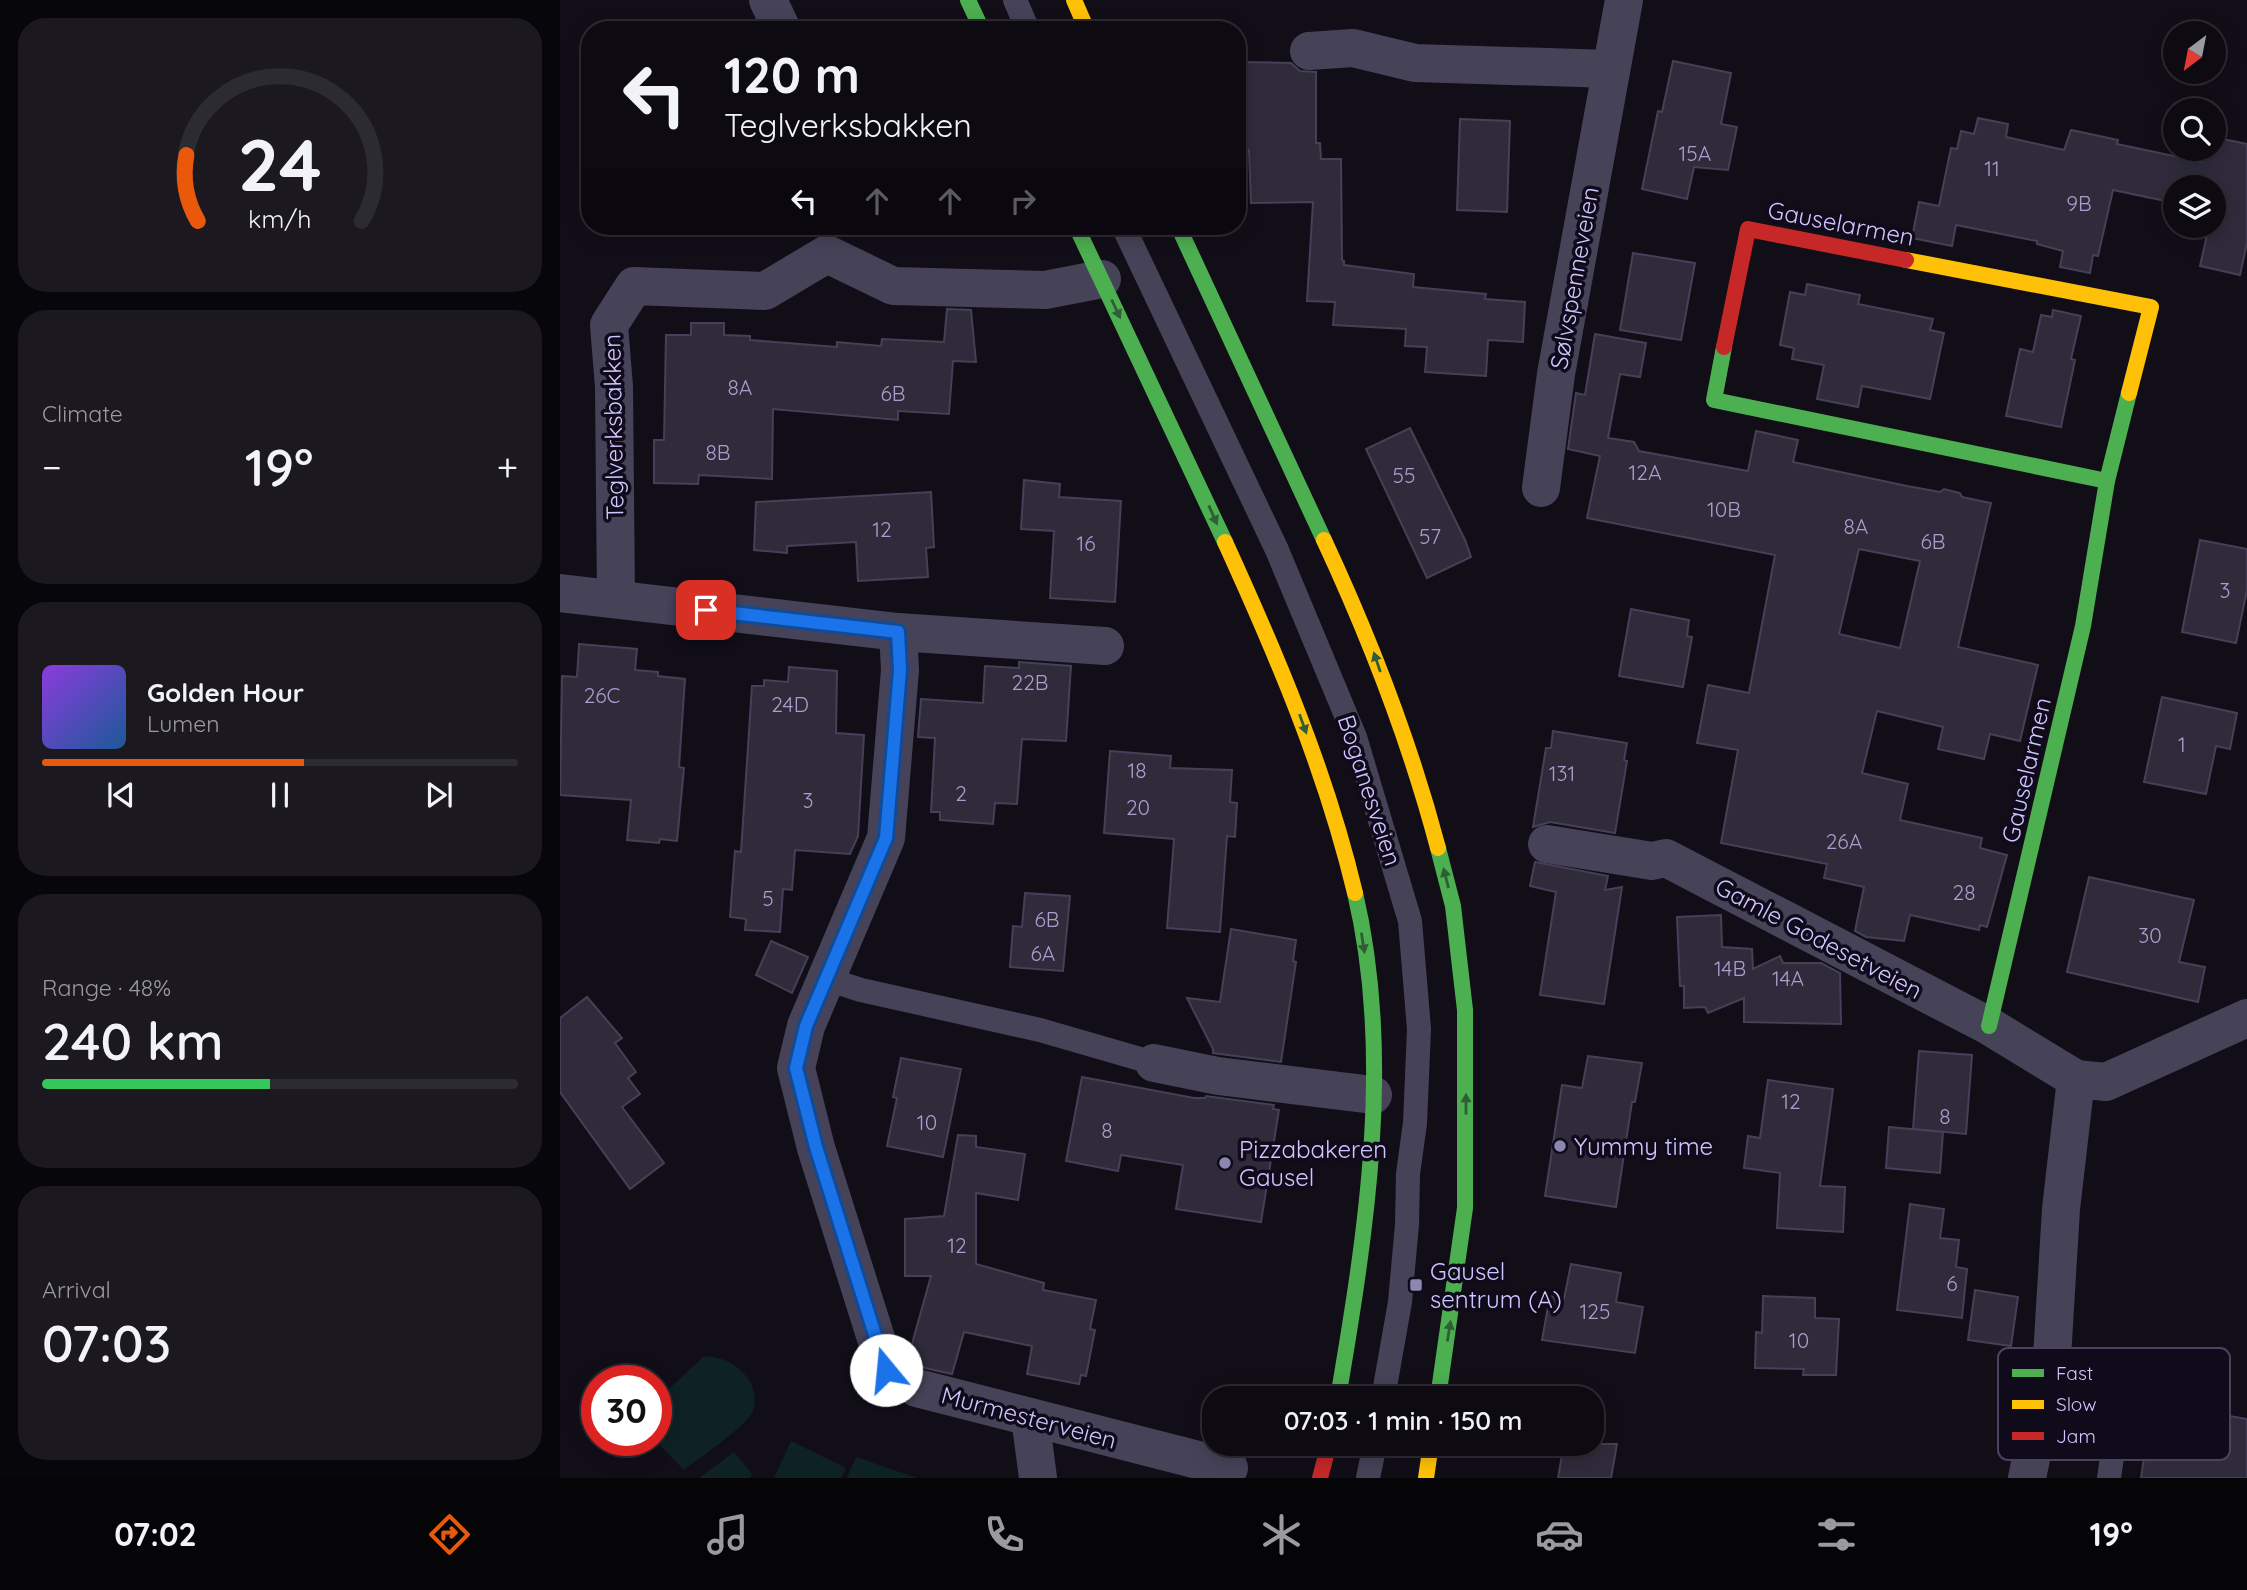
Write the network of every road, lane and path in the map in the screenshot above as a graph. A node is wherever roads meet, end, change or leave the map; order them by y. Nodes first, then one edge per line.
1 (768, 0) edge
2 (968, 0) edge
3 (1015, 0) edge
4 (1074, 0) edge
5 (1623, 0) edge
6 (778, 21) edge
7 (978, 21) edge
8 (1024, 21) edge
9 (1083, 21) edge
10 (1309, 51) dead end
11 (1611, 69) junction
12 (1080, 235) edge
13 (1127, 235) edge
14 (1182, 235) edge
15 (829, 240) edge
16 (1101, 279) junction
17 (2107, 481) junction
18 (1541, 488) dead end
19 (560, 593) edge
20 (616, 599) junction
21 (898, 632) junction
22 (1104, 646) dead end
23 (1547, 844) dead end
24 (827, 979) junction
25 (2247, 1018) edge
26 (1989, 1026) junction
27 (1154, 1063) joint
28 (2077, 1079) junction
29 (1373, 1095) junction
30 (2053, 1348) edge
31 (1340, 1386) edge
32 (1385, 1386) edge
33 (1440, 1386) edge
34 (1030, 1417) junction
35 (1326, 1456) edge
36 (1372, 1456) edge
37 (1429, 1456) edge
38 (2031, 1460) edge
39 (2112, 1460) edge
40 (1229, 1468) dead end
41 (1038, 1478) edge
42 (1321, 1478) edge
43 (1368, 1478) edge
44 (1426, 1478) edge
45 (2027, 1478) edge
46 (2109, 1478) edge

1 - 6 street
2 - 7 main road
3 - 8 lane
4 - 9 main road
5 - 11 street, Sølvspenneveien
10 - 11 street
11 - 18 street, Sølvspenneveien
12 - 16 main road, Boganesveien
13 - 32 lane, Boganesveien
33 -> 14 main road, Boganesveien
15 - 16 street, Teglverksbakken
15 - 20 street, Teglverksbakken
16 -> 29 main road, Boganesveien
17 - 17 main road, Gauselarmen
17 - 26 main road, Gauselarmen
19 - 20 street
20 - 21 street
21 - 22 street
21 - 24 street, Murmesterveien
23 - 26 street, Gamle Godesetveien
24 - 27 lane
24 - 34 street, Murmesterveien
25 - 28 street
26 - 28 street, Gamle Godesetveien
27 - 29 street
28 - 30 street
29 - 31 main road, Boganesveien
34 - 40 street, Murmesterveien
34 - 41 street
35 - 42 main road
36 - 43 lane
37 - 44 main road
38 - 45 street
39 - 46 lane

